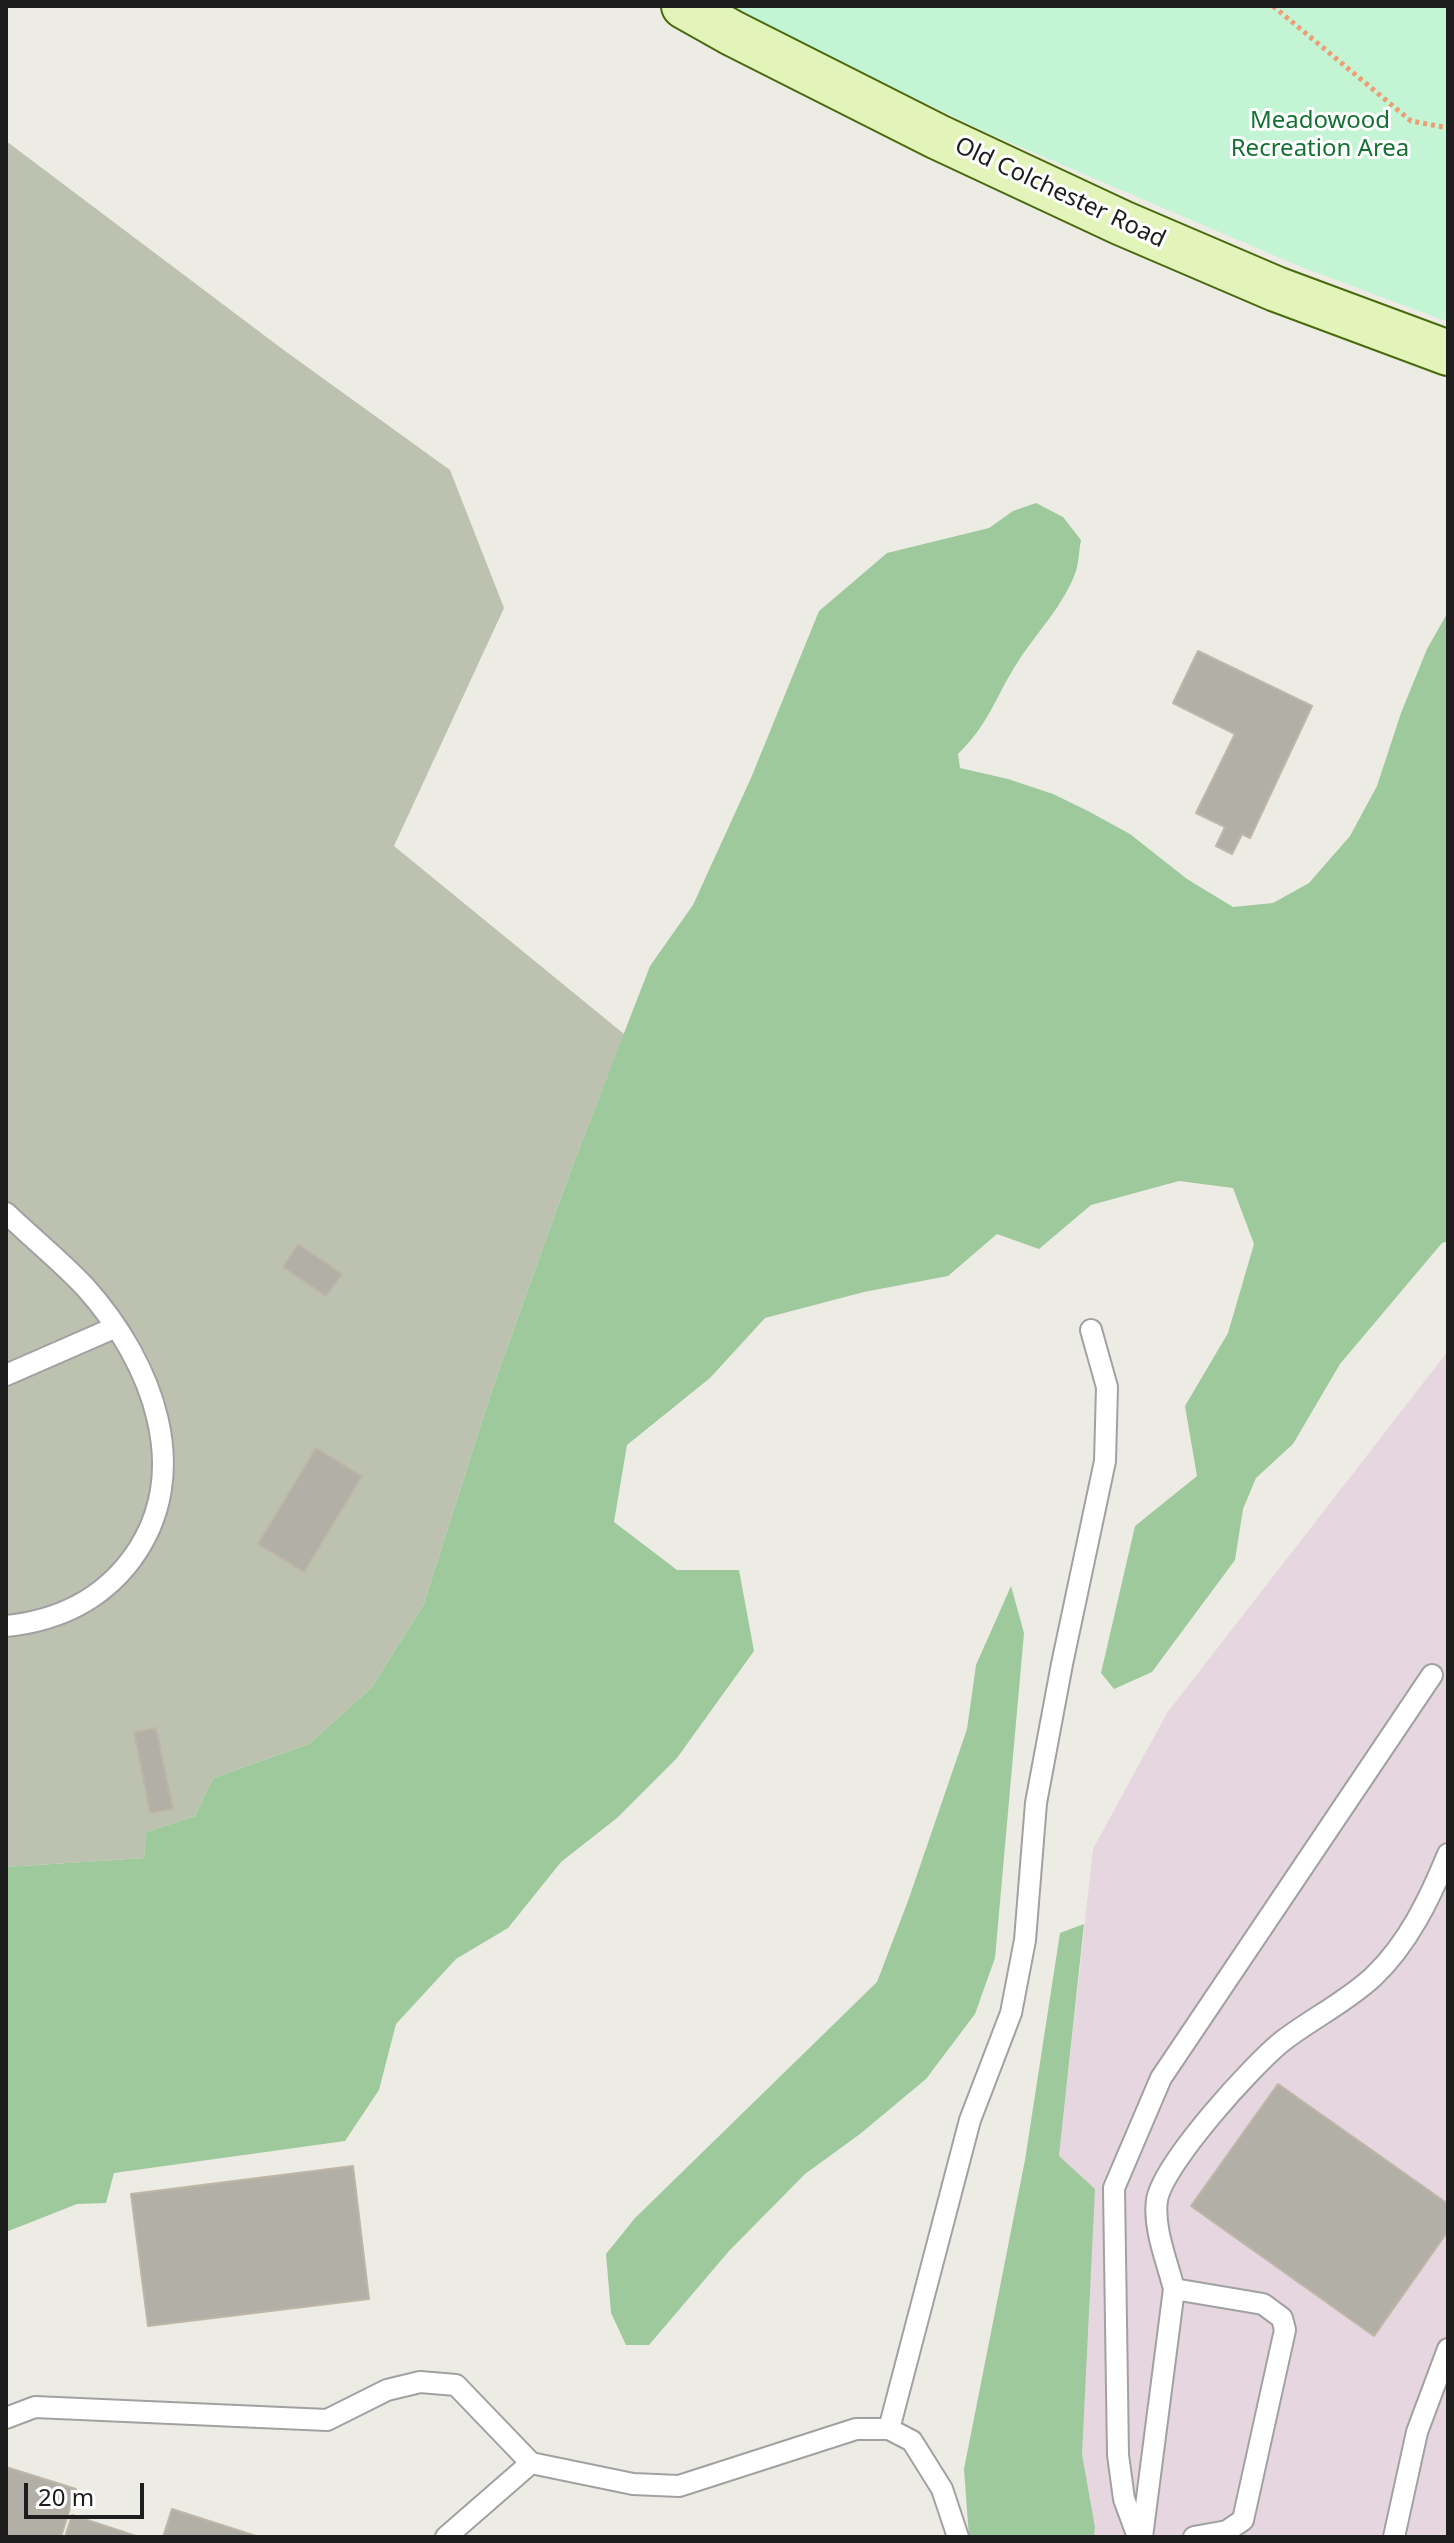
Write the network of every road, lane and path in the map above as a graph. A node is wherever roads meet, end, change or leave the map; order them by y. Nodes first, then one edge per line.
1 (684, 6) edge
2 (1273, 6) edge
3 (1448, 128) edge
4 (1448, 353) edge
5 (6, 1213) edge
6 (116, 1327) junction
7 (1091, 1330) dead end
8 (6, 1375) edge
9 (6, 1626) edge
10 (1432, 1675) dead end
11 (1448, 1854) edge
12 (1174, 2289) junction
13 (1448, 2349) edge
14 (6, 2418) edge
15 (889, 2429) junction
16 (531, 2463) junction
17 (446, 2537) edge
18 (958, 2537) edge
19 (1140, 2537) edge
20 (1194, 2537) edge
21 (1394, 2537) edge

1 - 4 street, Old Colchester Road
2 - 3 path
5 - 6 lane
6 - 8 lane
6 - 9 lane
7 - 15 lane
10 - 19 lane
11 - 12 lane
12 - 19 lane
12 - 20 lane
13 - 21 lane
14 - 16 lane
15 - 16 lane
15 - 18 lane
16 - 17 lane

